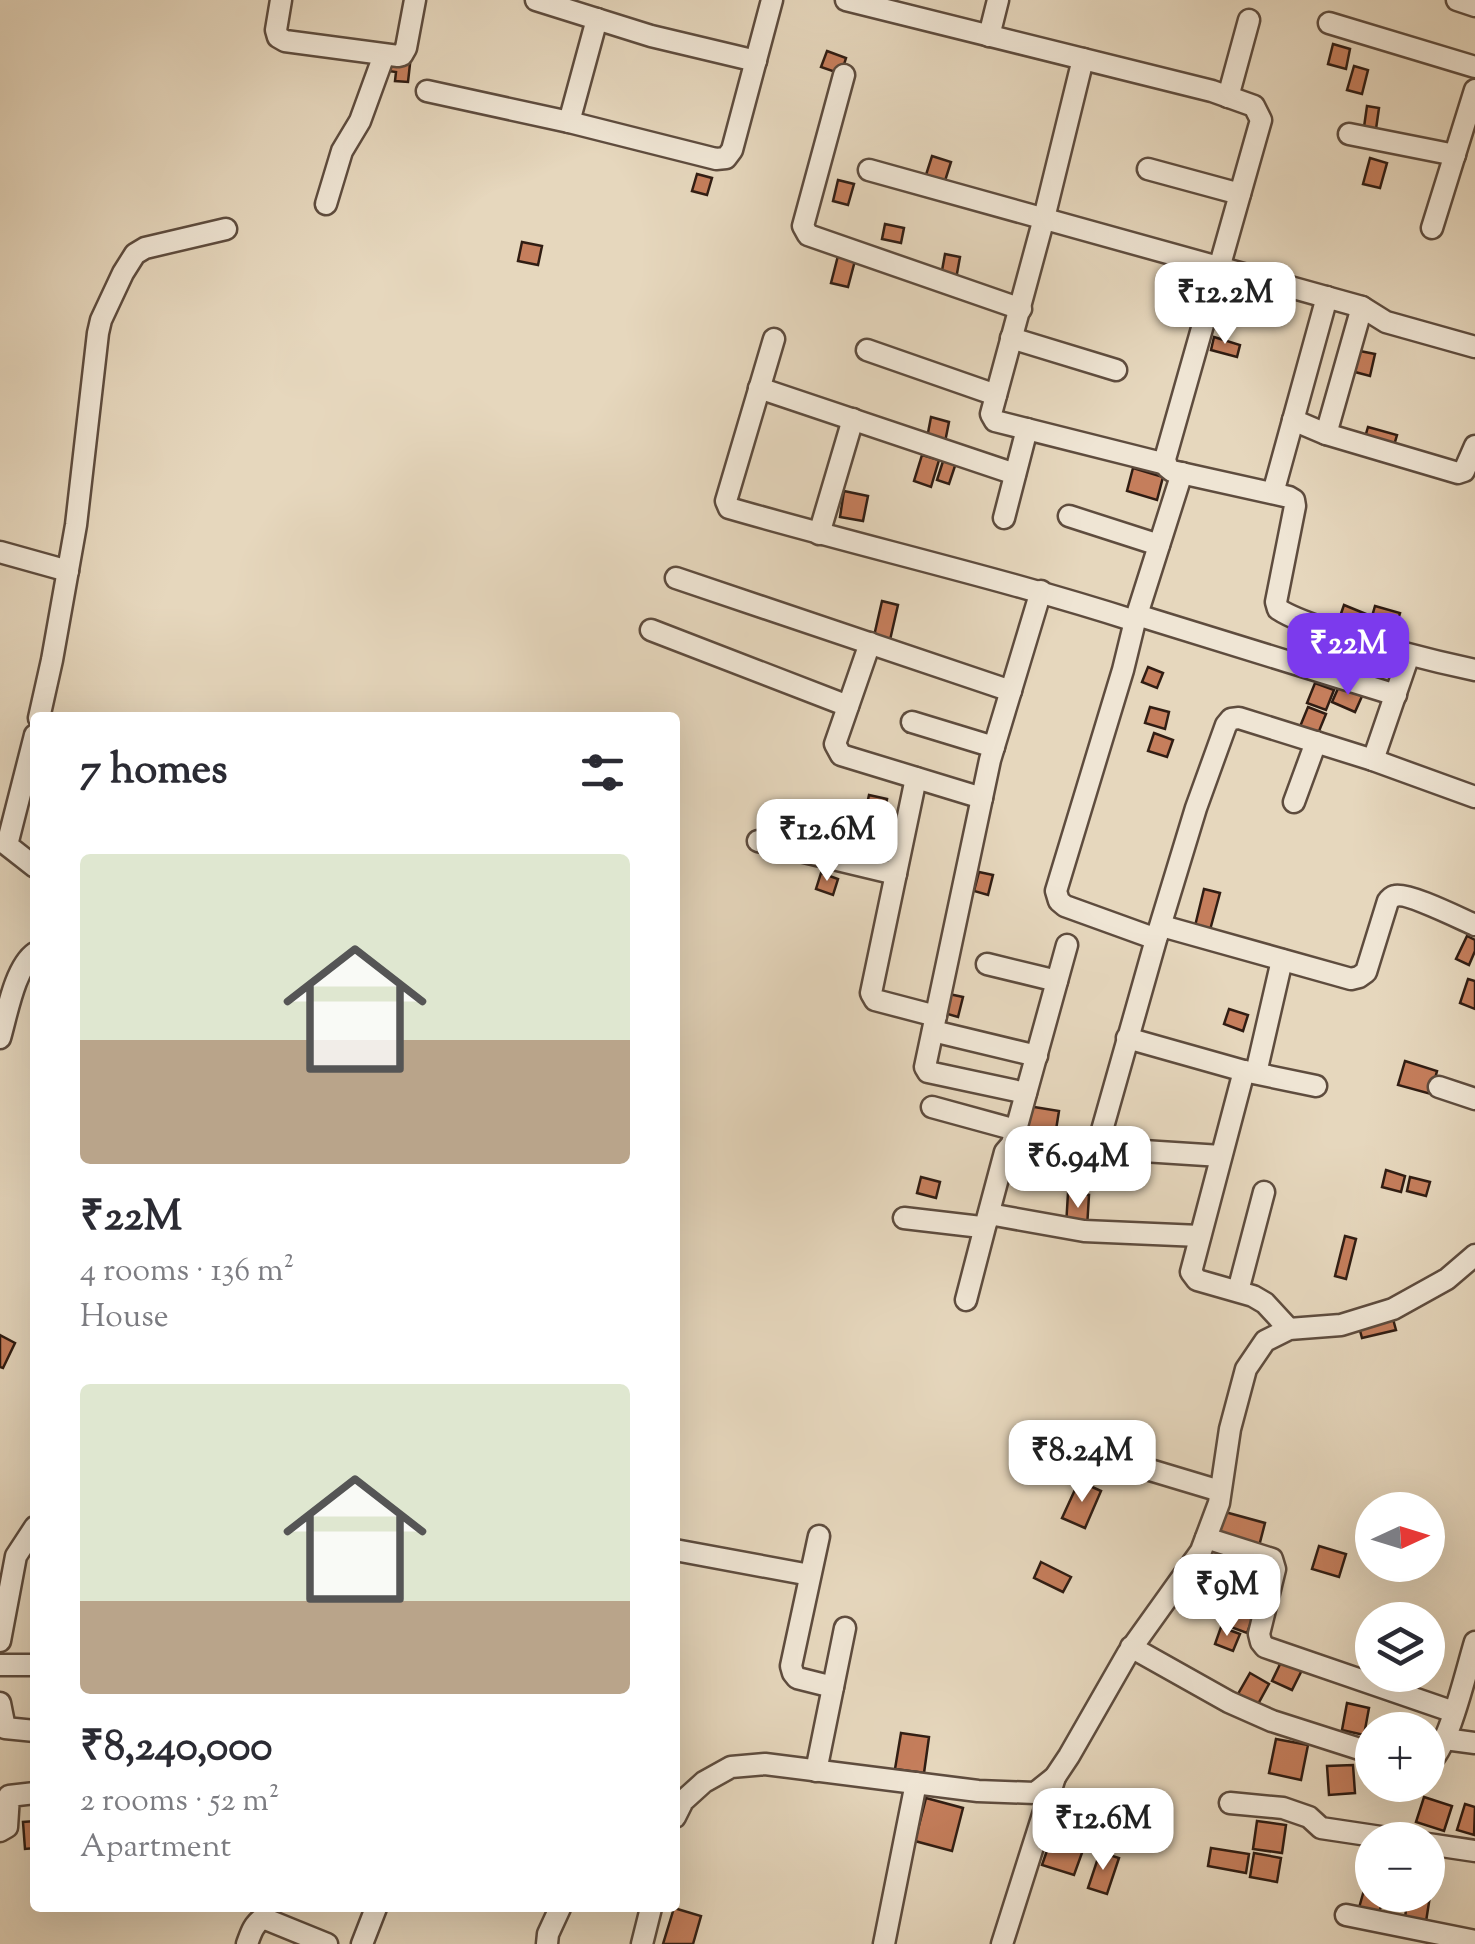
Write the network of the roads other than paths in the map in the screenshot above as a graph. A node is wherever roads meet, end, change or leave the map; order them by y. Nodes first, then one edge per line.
1 (281, 0) edge
2 (415, 0) edge
3 (536, 0) edge
4 (772, 0) edge
5 (846, 0) edge
6 (998, 0) edge
7 (1457, 0) edge
8 (1475, 6) edge
9 (597, 19) junction
10 (1249, 20) dead end
11 (1329, 23) dead end
12 (989, 36) junction
13 (384, 55) junction
14 (1083, 59) junction
15 (756, 61) junction
16 (1475, 67) edge
17 (844, 75) dead end
18 (427, 90) dead end
19 (1475, 90) edge
20 (1228, 97) junction
21 (568, 122) junction
22 (1349, 134) dead end
23 (1455, 154) junction
24 (1148, 169) dead end
25 (869, 170) dead end
26 (1240, 194) junction
27 (326, 204) dead end
28 (1044, 218) junction
29 (1432, 228) dead end
30 (226, 229) dead end
31 (1220, 267) junction
32 (1326, 298) junction
33 (1362, 308) junction
34 (1021, 309) junction
35 (1011, 338) junction
36 (774, 340) dead end
37 (1475, 347) edge
38 (867, 350) dead end
39 (1116, 370) dead end
40 (760, 388) junction
41 (996, 395) junction
42 (853, 419) junction
43 (1293, 420) junction
44 (1027, 429) junction
45 (1326, 434) junction
46 (1475, 446) edge
47 (1174, 468) junction
48 (1015, 474) junction
49 (1273, 494) junction
50 (1069, 516) dead end
51 (1004, 518) dead end
52 (819, 534) junction
53 (1159, 544) junction
54 (0, 552) edge
55 (68, 571) junction
56 (676, 578) dead end
57 (1041, 591) junction
58 (1136, 618) junction
59 (651, 630) dead end
60 (870, 643) junction
61 (1409, 656) junction
62 (1475, 670) edge
63 (1011, 691) junction
64 (1396, 695) junction
65 (848, 706) junction
66 (40, 712) edge
67 (912, 722) dead end
68 (1316, 742) junction
69 (994, 747) junction
70 (30, 750) edge
71 (1373, 760) junction
72 (916, 778) junction
73 (1475, 797) edge
74 (982, 798) junction
75 (1294, 802) dead end
76 (6, 821) edge
77 (758, 840) dead end
78 (30, 863) edge
79 (896, 874) junction
80 (1475, 925) edge
81 (1160, 932) junction
82 (1067, 945) dead end
83 (30, 956) edge
84 (1282, 960) junction
85 (987, 964) dead end
86 (1057, 981) junction
87 (934, 1023) junction
88 (0, 1038) edge
89 (1127, 1038) junction
90 (1036, 1056) junction
91 (1250, 1072) junction
92 (1316, 1086) dead end
93 (1439, 1086) dead end
94 (1026, 1093) junction
95 (1475, 1098) edge
96 (932, 1107) dead end
97 (1014, 1137) junction
98 (1098, 1148) junction
99 (1222, 1156) junction
100 (1264, 1192) dead end
101 (904, 1218) dead end
102 (988, 1219) junction
103 (1200, 1236) junction
104 (1475, 1256) edge
105 (1238, 1291) junction
106 (966, 1300) dead end
107 (1288, 1329) junction
108 (1100, 1455) dead end
109 (1220, 1491) junction
110 (30, 1535) edge
111 (819, 1536) dead end
112 (1206, 1538) junction
113 (680, 1551) edge
114 (810, 1576) junction
115 (845, 1628) dead end
116 (0, 1641) edge
117 (1475, 1642) edge
118 (1132, 1648) junction
119 (30, 1665) edge
120 (0, 1666) edge
121 (834, 1687) junction
122 (0, 1703) edge
123 (1454, 1712) junction
124 (30, 1730) edge
125 (1445, 1736) edge
126 (1445, 1739) edge
127 (1475, 1743) edge
128 (1355, 1748) edge
129 (816, 1771) junction
130 (1055, 1776) junction
131 (916, 1783) junction
132 (30, 1794) edge
133 (1230, 1802) dead end
134 (680, 1805) edge
135 (0, 1831) edge
136 (1355, 1833) edge
137 (1445, 1847) edge
138 (1475, 1851) edge
139 (374, 1912) edge
140 (558, 1912) edge
141 (650, 1912) edge
142 (1346, 1915) dead end
143 (1475, 1940) edge
144 (546, 1943) edge
145 (247, 1944) edge
146 (327, 1944) edge
147 (362, 1944) edge
148 (642, 1944) edge
149 (884, 1944) edge
150 (1002, 1944) edge

1 - 13 street
2 - 13 street
3 - 9 street
4 - 15 street
5 - 12 street
6 - 12 street
7 - 8 street
9 - 15 street
9 - 21 street
10 - 20 street
11 - 16 street
12 - 14 street
13 - 27 street
14 - 20 street
14 - 28 street
15 - 21 street
17 - 34 street
18 - 21 street
19 - 23 street
20 - 26 street
22 - 23 street
23 - 29 street
24 - 26 street
25 - 28 street
26 - 31 street
28 - 31 street
28 - 34 street
30 - 55 street
31 - 32 street
31 - 47 street
32 - 33 street
32 - 43 street
33 - 37 street
33 - 45 street
34 - 35 street
35 - 39 street
35 - 41 street
36 - 40 street
38 - 41 street
40 - 42 street
40 - 52 street
41 - 44 street
42 - 48 street
42 - 52 street
43 - 45 street
43 - 49 street
44 - 47 street
44 - 48 street
45 - 46 street
47 - 49 street
47 - 53 street
48 - 51 street
49 - 61 street
50 - 53 street
52 - 57 street
53 - 58 street
54 - 55 street
55 - 66 street
56 - 60 street
57 - 58 street
57 - 63 street
58 - 64 street
58 - 81 street
59 - 65 street
60 - 63 street
60 - 65 street
61 - 62 street
61 - 64 street
63 - 69 street
64 - 71 street
65 - 72 street
67 - 69 street
68 - 71 street
68 - 75 street
68 - 81 street
69 - 74 street
70 - 76 street
71 - 73 street
72 - 74 street
72 - 79 street
74 - 87 street
76 - 78 street
77 - 79 street
79 - 87 street
80 - 84 street
81 - 84 street
81 - 89 street
82 - 86 street
83 - 88 street
84 - 91 street
85 - 86 street
86 - 90 street
87 - 90 street
87 - 94 street
89 - 91 street
89 - 98 street
90 - 94 street
91 - 92 street
91 - 99 street
93 - 95 street
94 - 97 street
96 - 97 street
97 - 98 street
97 - 102 street
98 - 99 street
99 - 103 street
100 - 105 street
101 - 102 street
102 - 103 street
102 - 106 street
103 - 105 street
104 - 107 street
105 - 107 street
107 - 109 street
108 - 109 street
109 - 112 street
110 - 116 street
111 - 114 street
112 - 118 street
112 - 123 street
113 - 114 street
114 - 121 street
115 - 121 street
117 - 123 street
118 - 128 street
118 - 130 street
119 - 120 street
121 - 129 street
122 - 124 street
123 - 125 street
126 - 127 street
129 - 131 street
129 - 134 street
130 - 131 street
130 - 150 street
131 - 149 street
132 - 135 street
133 - 136 street
137 - 138 street
139 - 147 street
140 - 144 street
141 - 148 street
142 - 143 street
145 - 146 street

